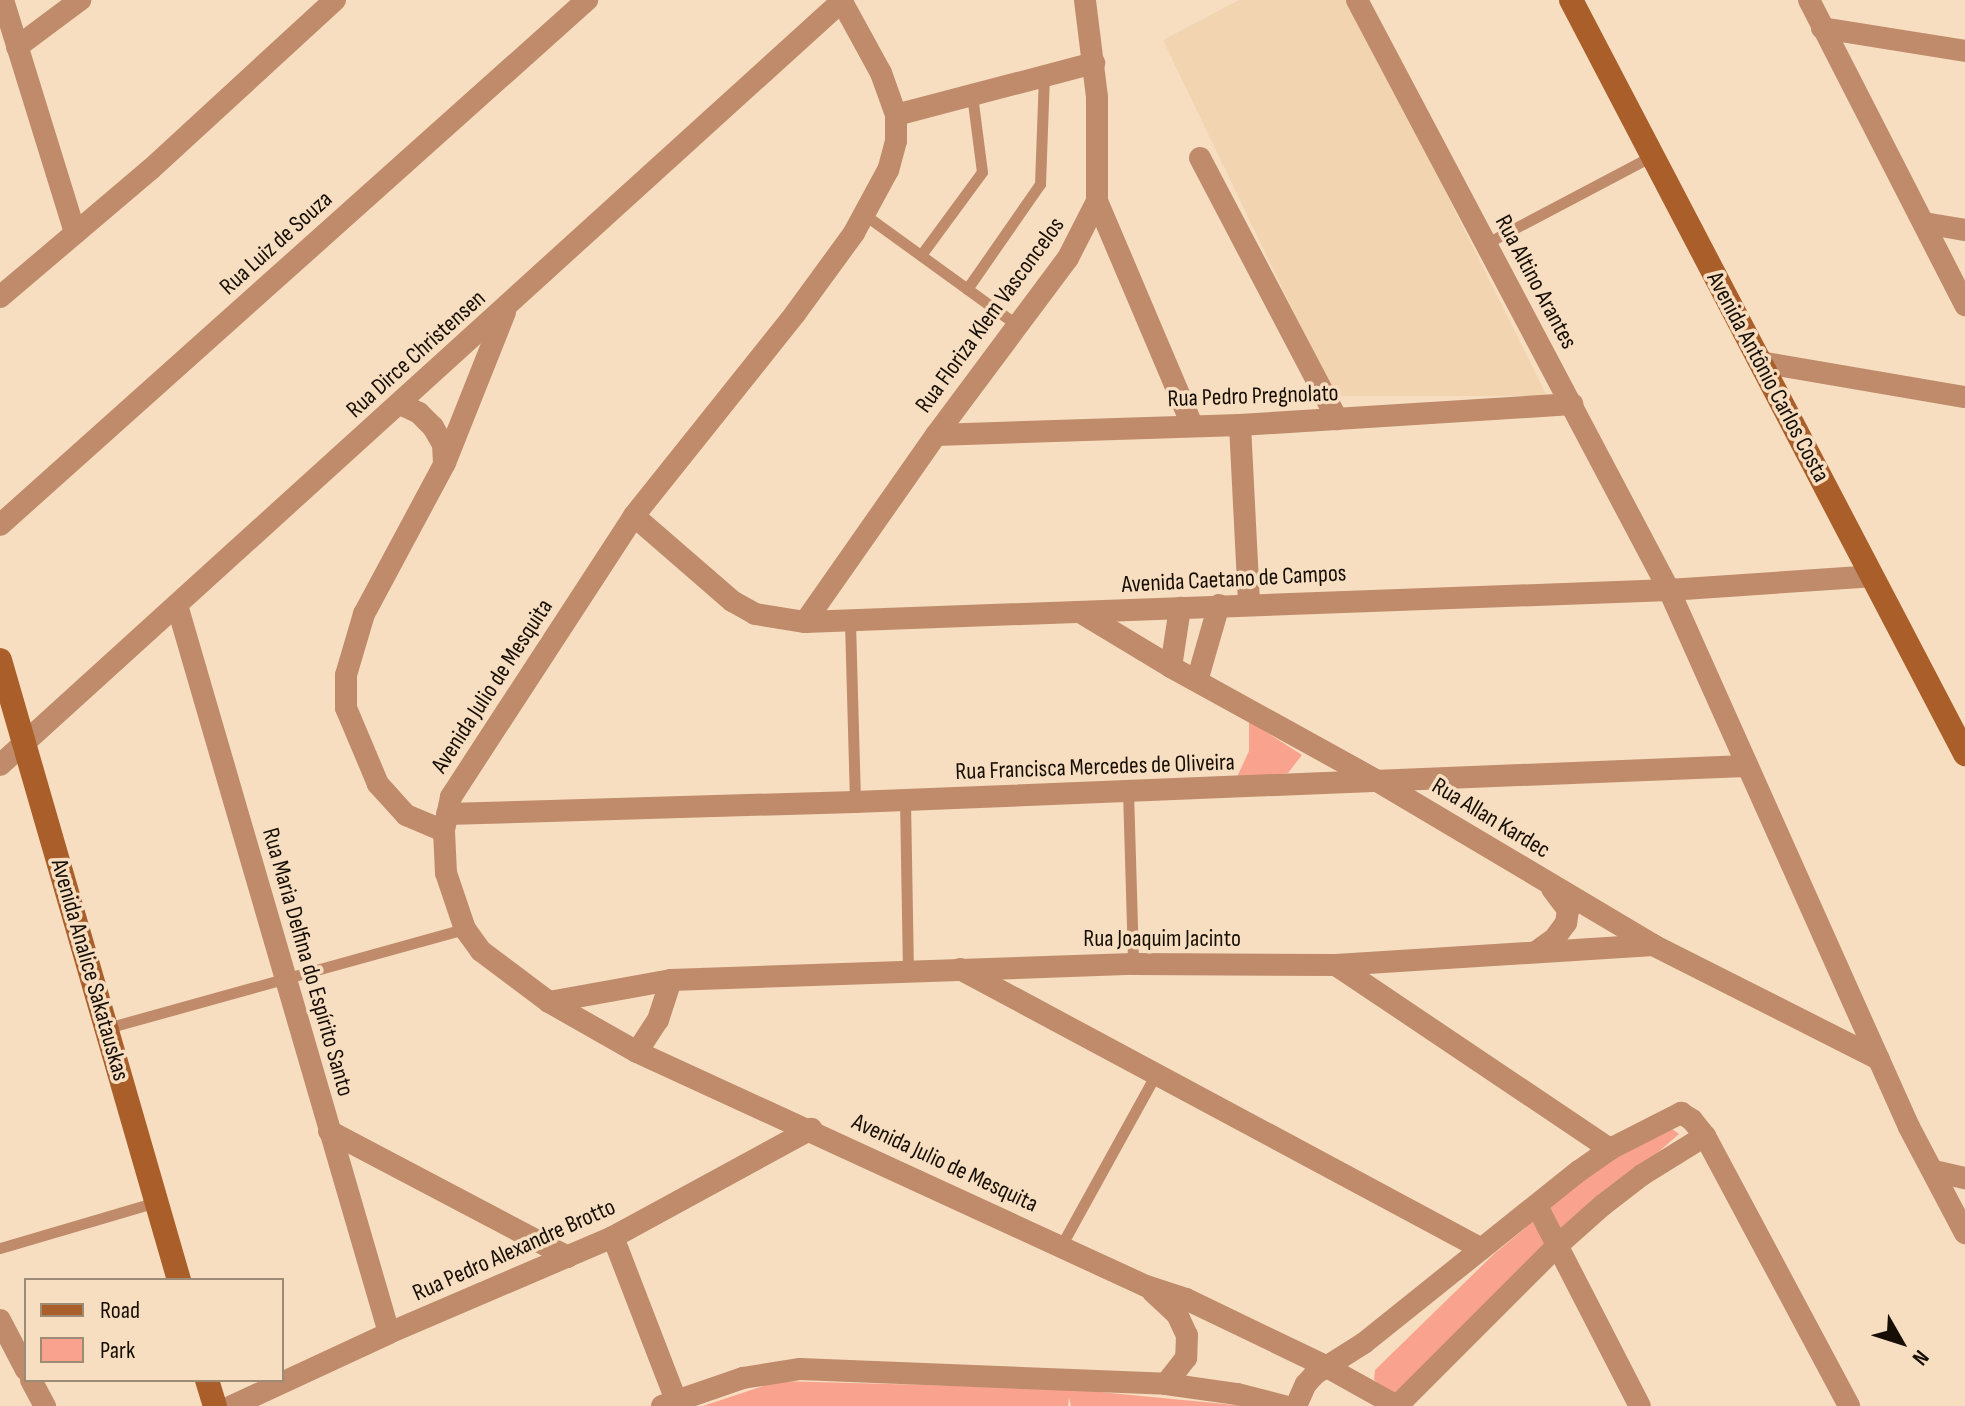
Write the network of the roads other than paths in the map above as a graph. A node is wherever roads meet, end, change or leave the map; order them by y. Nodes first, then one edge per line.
1 (3, 0) edge
2 (80, 0) edge
3 (335, 0) edge
4 (587, 0) edge
5 (1085, 0) edge
6 (1357, 0) edge
7 (1571, 0) edge
8 (1809, 0) edge
9 (842, 1) edge
10 (1822, 28) junction
11 (17, 47) junction
12 (1965, 51) edge
13 (1094, 63) junction
14 (1044, 77) junction
15 (972, 95) junction
16 (896, 115) junction
17 (1652, 156) junction
18 (1200, 158) dead end
19 (1097, 201) junction
20 (865, 215) junction
21 (1924, 223) junction
22 (1965, 230) edge
23 (75, 233) junction
24 (1485, 244) junction
25 (921, 255) junction
26 (967, 289) junction
27 (0, 297) edge
28 (1965, 305) edge
29 (507, 308) junction
30 (1017, 325) junction
31 (1760, 362) junction
32 (1965, 397) edge
33 (400, 404) junction
34 (1572, 404) junction
35 (1337, 419) junction
36 (1192, 425) junction
37 (1240, 425) junction
38 (936, 435) junction
39 (445, 463) junction
40 (634, 516) junction
41 (0, 525) edge
42 (1872, 576) junction
43 (1669, 590) junction
44 (1249, 603) junction
45 (177, 605) junction
46 (1219, 605) junction
47 (1180, 608) junction
48 (1080, 612) junction
49 (805, 622) junction
50 (850, 622) junction
51 (0, 660) edge
52 (1171, 667) junction
53 (1197, 681) junction
54 (24, 743) junction
55 (1965, 754) edge
56 (0, 765) edge
57 (1745, 766) junction
58 (1379, 782) junction
59 (1128, 791) junction
60 (905, 800) junction
61 (855, 802) junction
62 (446, 823) junction
63 (1544, 880) junction
64 (465, 929) junction
65 (1653, 945) junction
66 (1536, 952) junction
67 (1133, 964) junction
68 (1336, 965) junction
69 (959, 968) junction
70 (908, 973) junction
71 (288, 978) junction
72 (671, 980) junction
73 (549, 1002) junction
74 (107, 1028) junction
75 (637, 1052) junction
76 (1879, 1059) junction
77 (1156, 1074) junction
78 (811, 1129) junction
79 (329, 1131) junction
80 (1705, 1136) junction
81 (1610, 1149) junction
82 (1934, 1171) junction
83 (1965, 1178) edge
84 (157, 1202) junction
85 (1537, 1206) junction
86 (1965, 1233) edge
87 (613, 1237) junction
88 (1559, 1244) junction
89 (1061, 1246) junction
90 (0, 1248) edge
91 (1482, 1249) junction
92 (568, 1257) junction
93 (178, 1278) edge
94 (1146, 1286) junction
95 (0, 1320) edge
96 (389, 1333) junction
97 (24, 1366) edge
98 (1325, 1366) junction
99 (32, 1382) edge
100 (208, 1382) edge
101 (284, 1382) edge
102 (284, 1382) edge
103 (1166, 1384) junction
104 (1362, 1396) edge
105 (669, 1403) edge
106 (45, 1406) edge
107 (215, 1406) edge
108 (232, 1406) edge
109 (1284, 1406) edge
110 (1296, 1406) edge
111 (1397, 1406) edge
112 (1640, 1406) edge
113 (1849, 1406) edge

1 - 11 street
2 - 11 street
3 - 23 street
4 - 41 street, Rua Luiz de Souza
5 - 13 street, Rua Floriza Klem Vasconcelos
6 - 24 street, Rua Altino Arantes
7 - 17 main road, Avenida Antônio Carlos Costa
8 - 10 street
9 - 16 street, Avenida Julio de Mesquita
9 - 29 street, Rua Dirce Christensen
10 - 12 street
10 - 21 street
11 - 23 street
13 - 14 street
13 - 19 street, Rua Floriza Klem Vasconcelos
14 - 15 street
14 - 26 lane
15 - 16 street
15 - 25 lane
16 - 20 street, Avenida Julio de Mesquita
17 - 24 lane
17 - 31 main road, Avenida Antônio Carlos Costa
18 - 35 street
19 - 30 street, Rua Floriza Klem Vasconcelos
19 - 36 street
20 - 25 lane
20 - 40 street, Avenida Julio de Mesquita
21 - 22 street
21 - 28 street
23 - 27 street
24 - 34 street, Rua Altino Arantes
25 - 26 lane
26 - 30 lane
29 - 33 street, Rua Dirce Christensen
29 - 39 street
30 - 38 street, Rua Floriza Klem Vasconcelos
31 - 32 street
31 - 42 main road, Avenida Antônio Carlos Costa
33 - 39 street
33 - 45 street, Rua Dirce Christensen
34 - 35 street, Rua Pedro Pregnolato
34 - 43 street, Rua Altino Arantes
35 - 37 street, Rua Pedro Pregnolato
36 - 37 street, Rua Pedro Pregnolato
36 - 38 street, Rua Pedro Pregnolato
37 - 44 street
38 - 49 street, Rua Floriza Klem Vasconcelos
39 - 62 street
40 - 49 street, Avenida Caetano de Campos
40 - 62 street, Avenida Julio de Mesquita
42 - 43 street, Avenida Caetano de Campos
42 - 55 main road, Avenida Antônio Carlos Costa
43 - 44 street, Avenida Caetano de Campos
43 - 57 street, Rua Altino Arantes
44 - 46 street, Avenida Caetano de Campos
45 - 54 street, Rua Dirce Christensen
45 - 71 street, Rua Maria Delfina do Espírito Santo
46 - 47 street, Avenida Caetano de Campos
46 - 53 street
47 - 48 street, Avenida Caetano de Campos
47 - 52 street
48 - 50 street, Avenida Caetano de Campos
48 - 52 street, Rua Allan Kardec
49 - 50 street, Avenida Caetano de Campos
50 - 61 lane
51 - 54 main road, Avenida Analice Sakatauskas
52 - 53 street, Rua Allan Kardec
53 - 58 street, Rua Allan Kardec
54 - 56 street, Rua Dirce Christensen
54 - 74 main road, Avenida Analice Sakatauskas
57 - 58 street, Rua Francisca Mercedes de Oliveira
57 - 76 street, Rua Altino Arantes
58 - 59 street, Rua Francisca Mercedes de Oliveira
58 - 63 street, Rua Allan Kardec
59 - 60 street, Rua Francisca Mercedes de Oliveira
59 - 67 lane
60 - 61 street, Rua Francisca Mercedes de Oliveira
60 - 70 lane
61 - 62 street, Rua Francisca Mercedes de Oliveira
62 - 64 street, Avenida Julio de Mesquita
63 - 65 street, Rua Allan Kardec
63 - 66 street
64 - 71 lane
64 - 73 street, Avenida Julio de Mesquita
65 - 66 street, Rua Joaquim Jacinto
65 - 76 street, Rua Allan Kardec
66 - 68 street, Rua Joaquim Jacinto
67 - 68 street, Rua Joaquim Jacinto
67 - 69 street, Rua Joaquim Jacinto
68 - 81 street
69 - 70 street, Rua Joaquim Jacinto
69 - 77 street
70 - 72 street, Rua Joaquim Jacinto
71 - 74 lane
71 - 79 street, Rua Maria Delfina do Espírito Santo
72 - 73 street, Rua Joaquim Jacinto
72 - 75 street
73 - 75 street, Avenida Julio de Mesquita
74 - 84 main road, Avenida Analice Sakatauskas
75 - 78 street, Avenida Julio de Mesquita
76 - 82 street, Rua Altino Arantes
77 - 89 lane
77 - 91 street
78 - 87 street, Rua Pedro Alexandre Brotto
78 - 89 street, Avenida Julio de Mesquita
79 - 92 street
79 - 96 street, Rua Maria Delfina do Espírito Santo
80 - 81 street
80 - 88 street
80 - 113 street
81 - 85 street
82 - 83 street
82 - 86 street, Rua Altino Arantes
84 - 90 lane
84 - 93 main road, Avenida Analice Sakatauskas
85 - 88 street
85 - 91 street
87 - 92 street, Rua Pedro Alexandre Brotto
87 - 105 street
88 - 111 street
88 - 112 street
89 - 94 street, Avenida Julio de Mesquita
91 - 98 street
92 - 96 street, Rua Pedro Alexandre Brotto
94 - 98 street, Avenida Julio de Mesquita
94 - 103 street, Avenida Julio de Mesquita
95 - 97 street
96 - 102 street, Rua Pedro Alexandre Brotto
98 - 104 street, Avenida Julio de Mesquita
98 - 110 street
99 - 106 street
100 - 107 main road
101 - 108 street, Rua Pedro Alexandre Brotto
103 - 105 street
103 - 109 street
104 - 111 street, Avenida Julio de Mesquita

